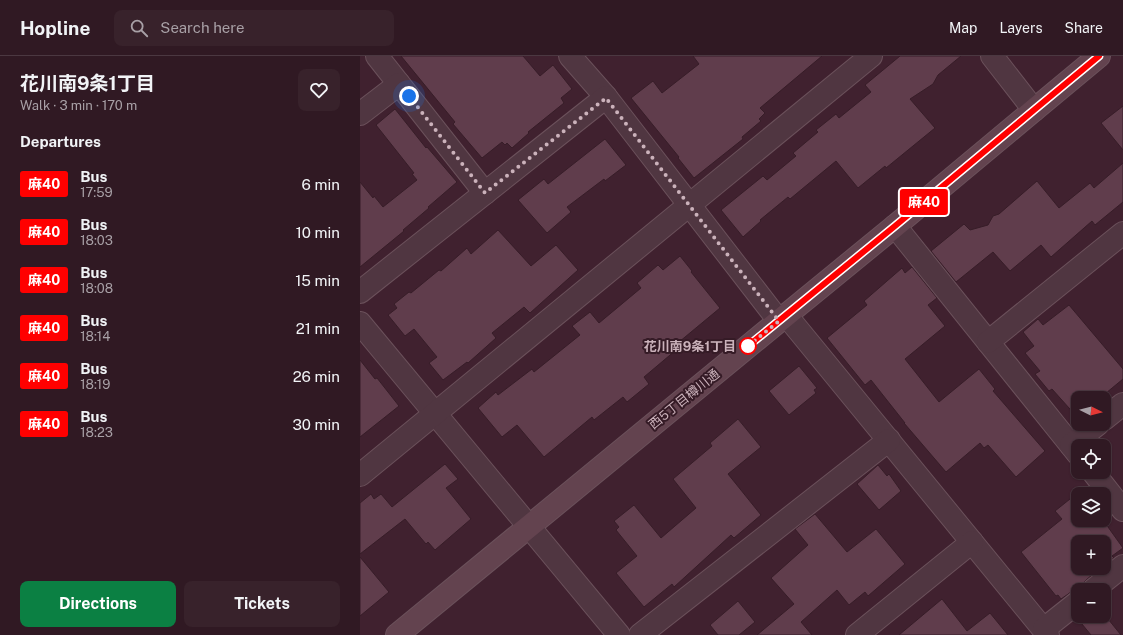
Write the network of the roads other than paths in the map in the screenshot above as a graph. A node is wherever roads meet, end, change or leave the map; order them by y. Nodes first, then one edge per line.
1 (377, 56) edge
2 (570, 56) edge
3 (871, 56) edge
4 (992, 56) edge
5 (1099, 56) edge
6 (399, 84) junction
7 (606, 98) junction
8 (1034, 110) junction
9 (360, 114) edge
10 (485, 193) junction
11 (690, 205) junction
12 (895, 226) junction
13 (1123, 233) edge
14 (360, 292) edge
15 (783, 318) junction
16 (360, 323) edge
17 (988, 342) junction
18 (1123, 404) edge
19 (1111, 413) edge
20 (436, 414) junction
21 (1092, 431) edge
22 (1085, 439) edge
23 (889, 440) junction
24 (1071, 445) edge
25 (360, 475) edge
26 (1099, 479) edge
27 (1123, 510) edge
28 (529, 526) junction
29 (972, 542) junction
30 (1123, 566) edge
31 (1102, 583) edge
32 (1071, 609) edge
33 (1046, 632) edge
34 (398, 635) edge
35 (619, 635) edge
36 (640, 635) edge
37 (857, 635) edge

1 - 6 street
2 - 7 street
3 - 11 street
4 - 8 street
5 - 8 main road, 西5丁目樽川通
6 - 9 street
6 - 10 street
7 - 10 street
7 - 11 street
8 - 12 main road, 西5丁目樽川通
10 - 14 street
11 - 15 street
11 - 20 street
12 - 15 main road, 西5丁目樽川通
12 - 17 street
13 - 17 street
15 - 23 street
15 - 28 main road, 西5丁目樽川通
16 - 20 street
17 - 24 street
18 - 19 street
20 - 25 street
20 - 28 street
21 - 22 street
23 - 29 street
23 - 36 street
26 - 27 street
28 - 34 main road, 西5丁目樽川通
28 - 35 street
29 - 33 street
29 - 37 street
30 - 31 street
32 - 33 street

